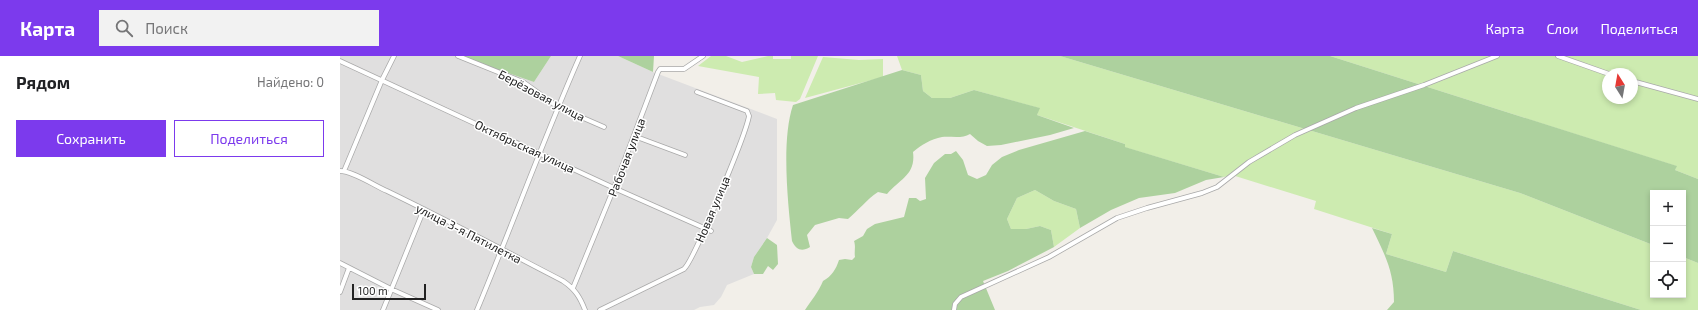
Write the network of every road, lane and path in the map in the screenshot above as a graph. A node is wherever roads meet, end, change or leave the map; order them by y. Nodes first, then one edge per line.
1 (394, 56) edge
2 (458, 56) edge
3 (580, 56) edge
4 (703, 56) edge
5 (1497, 56) edge
6 (1558, 56) edge
7 (340, 61) edge
8 (1602, 72) edge
9 (382, 80) junction
10 (1638, 83) edge
11 (697, 92) dead end
12 (1698, 100) edge
13 (558, 106) junction
14 (604, 127) dead end
15 (634, 136) junction
16 (541, 153) junction
17 (686, 155) dead end
18 (342, 171) edge
19 (614, 188) junction
20 (424, 209) junction
21 (705, 228) junction
22 (711, 230) dead end
23 (502, 250) junction
24 (340, 263) edge
25 (349, 268) junction
26 (573, 288) junction
27 (391, 289) junction
28 (340, 292) edge
29 (383, 310) edge
30 (438, 310) edge
31 (477, 310) edge
32 (585, 310) edge
33 (600, 310) edge
34 (954, 310) edge

1 - 9 street
2 - 13 street, Берёзовая улица
3 - 13 street
4 - 15 street, Рабочая улица
5 - 34 street
6 - 8 street
7 - 9 street, Октябрьская улица
9 - 16 street, Октябрьская улица
9 - 18 street
10 - 12 street
11 - 21 street, Новая улица
13 - 14 street, Берёзовая улица
13 - 16 street
15 - 17 street
15 - 19 street, Рабочая улица
16 - 19 street, Октябрьская улица
16 - 23 street
18 - 20 street, улица 3-я Пятилетка
19 - 21 street, Октябрьская улица
19 - 26 street, Рабочая улица
20 - 23 street, улица 3-я Пятилетка
20 - 27 street
21 - 22 street, Октябрьская улица
21 - 33 street, Новая улица
23 - 26 street, улица 3-я Пятилетка
23 - 31 street
24 - 25 street
25 - 27 street
25 - 28 street
26 - 32 street
27 - 29 street
27 - 30 street

